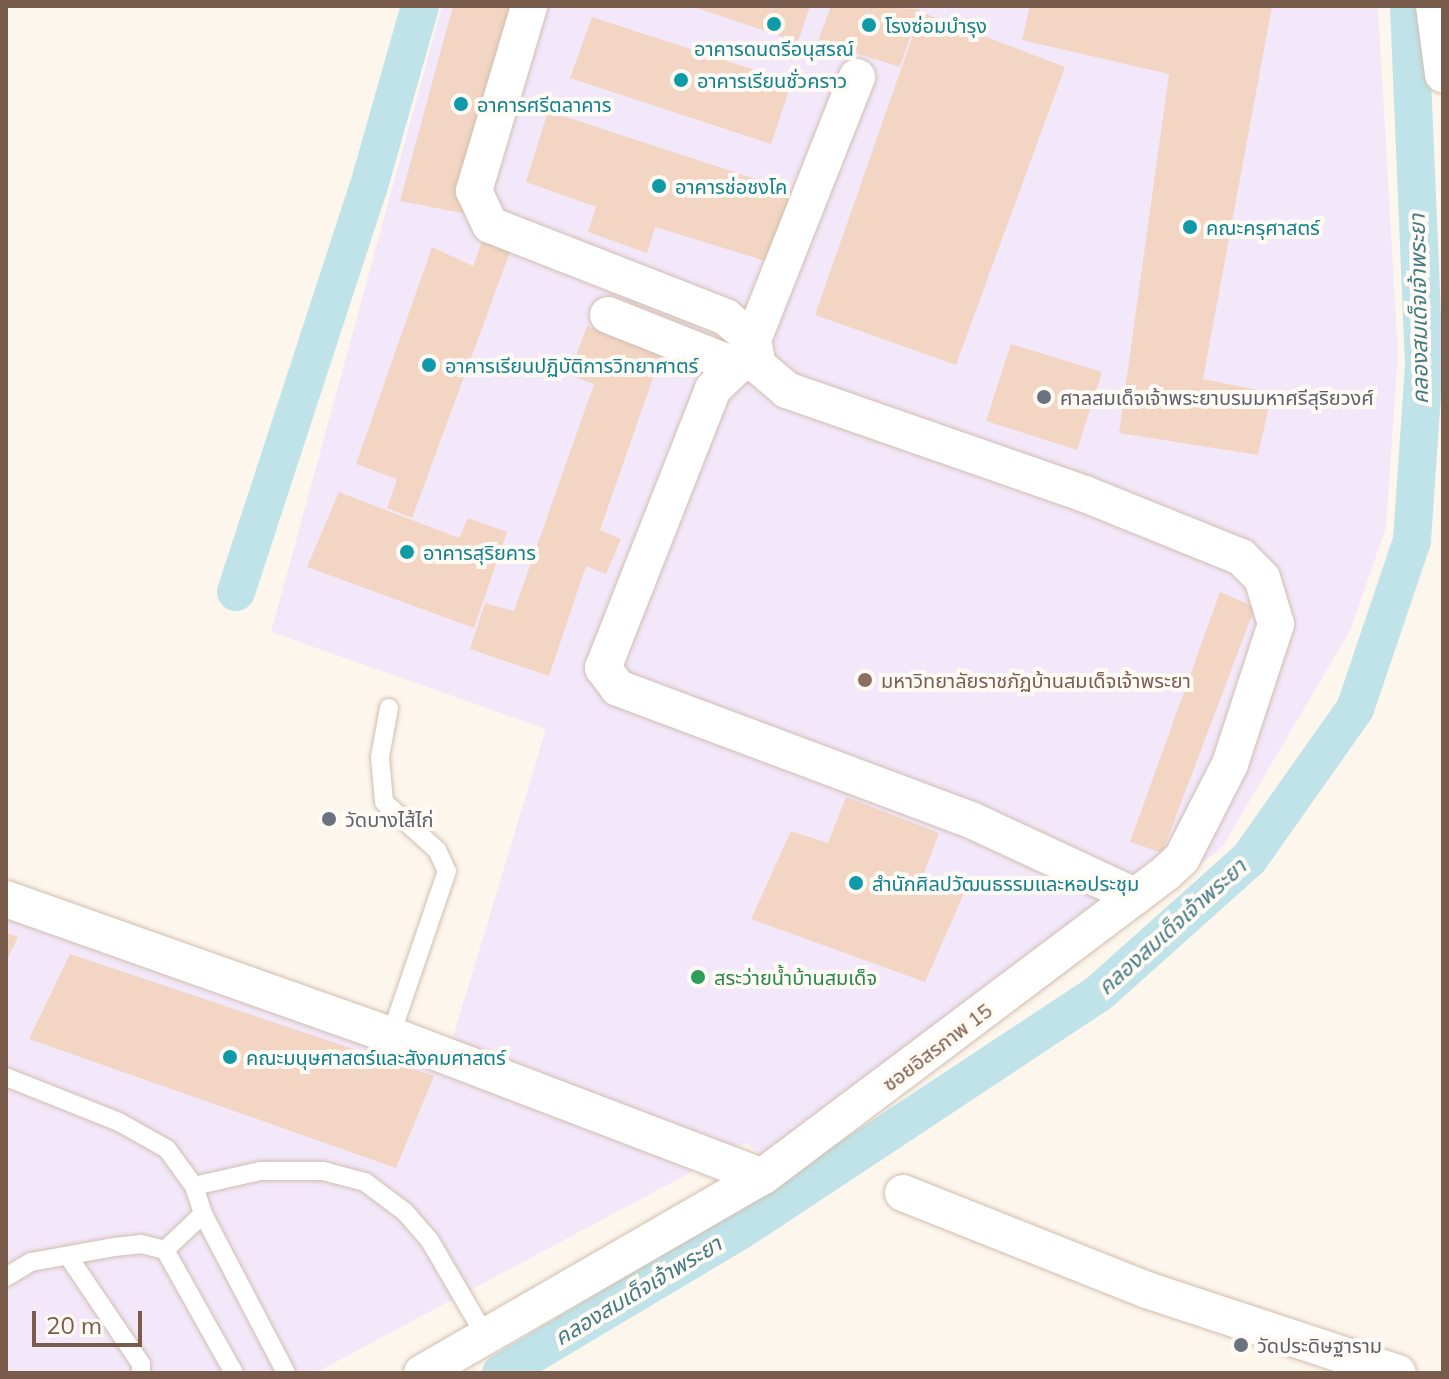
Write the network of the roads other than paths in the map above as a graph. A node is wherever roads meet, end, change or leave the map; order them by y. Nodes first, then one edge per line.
1 (529, 6) edge
2 (1434, 6) edge
3 (1443, 74) edge
4 (857, 77) dead end
5 (608, 315) dead end
6 (744, 353) junction
7 (389, 708) dead end
8 (1135, 896) junction
9 (6, 899) edge
10 (391, 1035) junction
11 (6, 1077) edge
12 (762, 1177) junction
13 (194, 1186) junction
14 (903, 1193) dead end
15 (203, 1214) junction
16 (165, 1250) junction
17 (68, 1256) junction
18 (6, 1277) edge
19 (485, 1335) junction
20 (141, 1373) edge
21 (234, 1373) edge
22 (286, 1373) edge
23 (422, 1373) edge
24 (1398, 1373) edge

1 - 6 street
2 - 3 street
4 - 6 street
5 - 6 street
6 - 8 street
6 - 8 street, ซอยอิสรภาพ 15
7 - 10 lane
8 - 12 street, ซอยอิสรภาพ 15
9 - 10 street
10 - 12 street
11 - 13 lane
12 - 19 street, ซอยอิสรภาพ 15
13 - 15 lane
13 - 19 lane
14 - 24 street
15 - 16 lane
15 - 22 lane
16 - 17 lane
16 - 21 lane
17 - 18 lane
17 - 20 lane
19 - 23 street, ซอยอิสรภาพ 15

